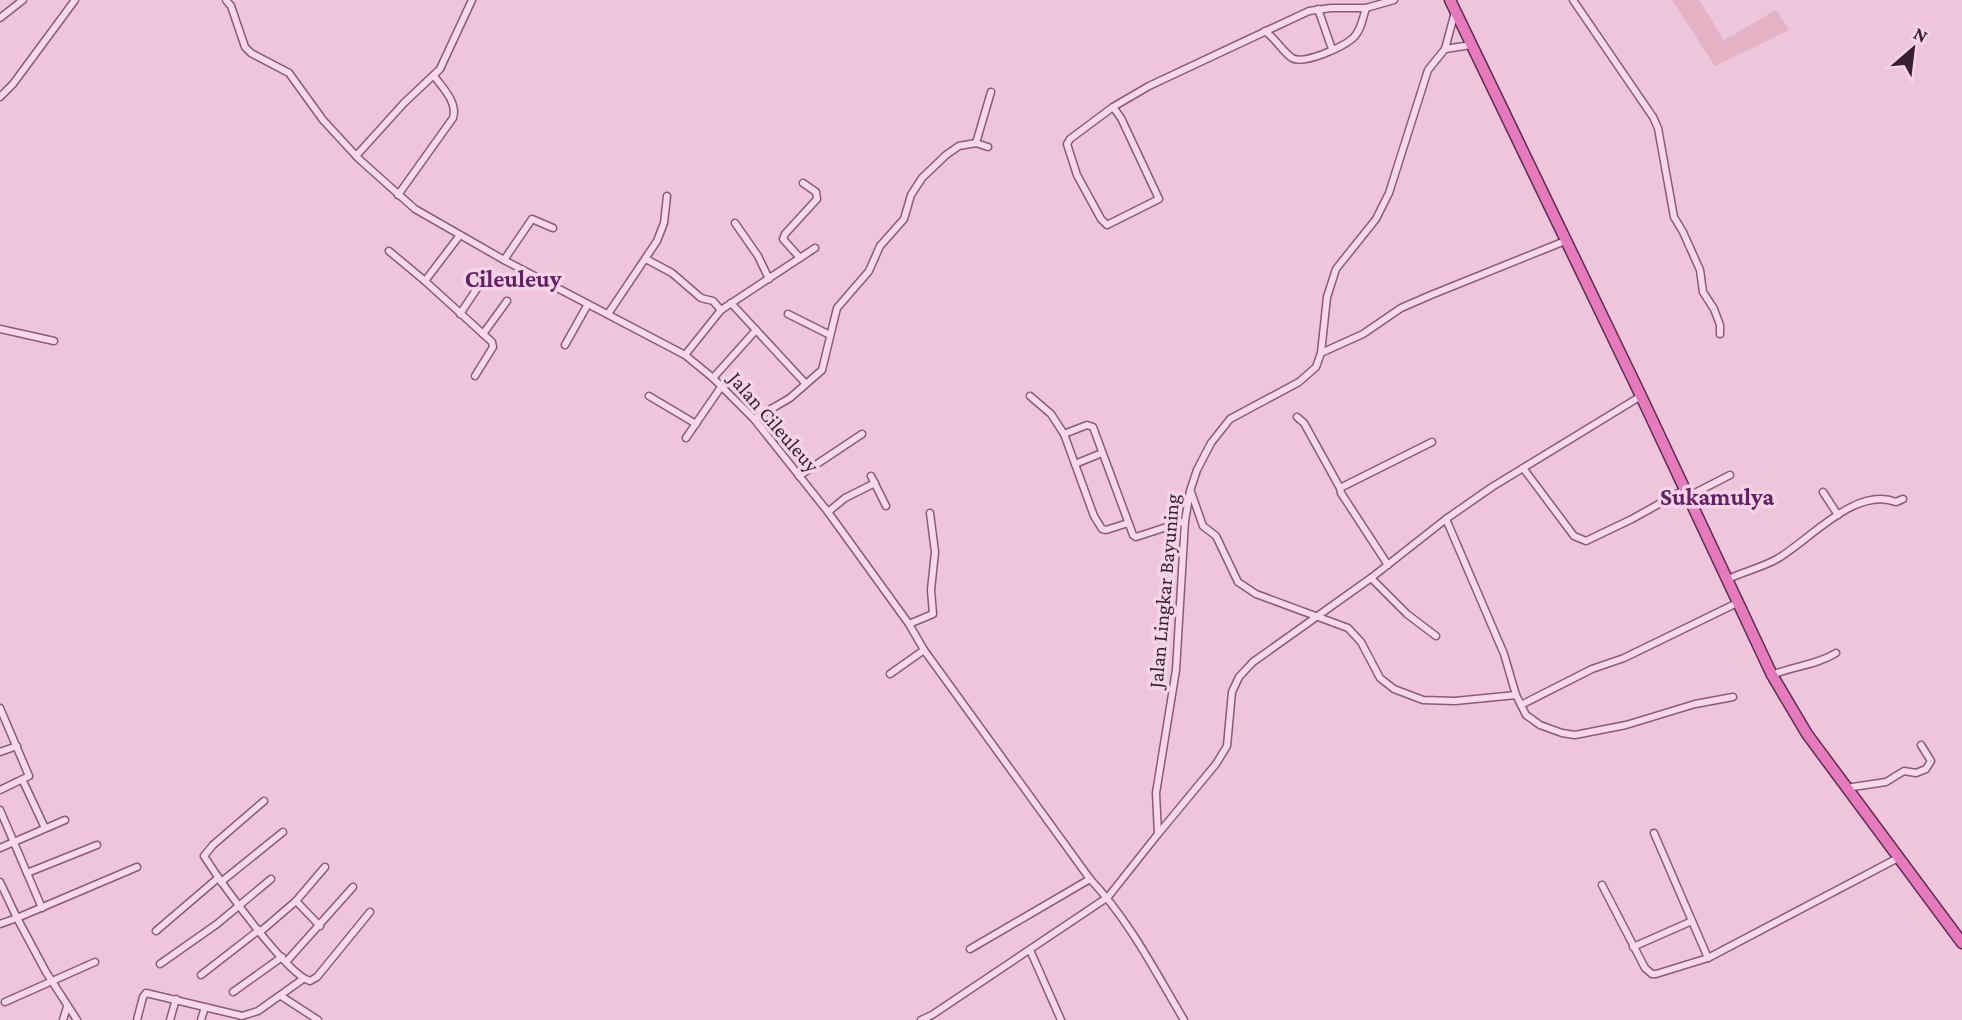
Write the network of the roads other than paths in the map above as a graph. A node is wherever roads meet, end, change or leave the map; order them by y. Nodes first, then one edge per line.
1 (23, 0) edge
2 (75, 0) edge
3 (226, 0) edge
4 (472, 0) edge
5 (1394, 0) edge
6 (1450, 0) edge
7 (1573, 0) edge
8 (1366, 8) junction
9 (1318, 9) junction
10 (1455, 12) junction
11 (0, 18) edge
12 (1265, 32) junction
13 (1471, 45) junction
14 (1332, 49) junction
15 (1445, 49) junction
16 (434, 76) junction
17 (991, 92) dead end
18 (0, 97) edge
19 (1113, 107) junction
20 (976, 144) junction
21 (988, 147) dead end
22 (356, 156) junction
23 (803, 183) dead end
24 (398, 195) junction
25 (667, 196) dead end
26 (734, 223) dead end
27 (553, 228) dead end
28 (460, 235) junction
29 (1565, 241) junction
30 (815, 247) dead end
31 (389, 251) dead end
32 (646, 258) junction
33 (800, 258) junction
34 (504, 260) junction
35 (769, 279) junction
36 (425, 281) junction
37 (482, 281) dead end
38 (508, 301) dead end
39 (731, 303) junction
40 (588, 304) junction
41 (721, 310) junction
42 (460, 314) junction
43 (608, 314) junction
44 (788, 314) dead end
45 (0, 328) edge
46 (756, 330) junction
47 (483, 334) junction
48 (1720, 334) dead end
49 (830, 335) junction
50 (54, 341) dead end
51 (565, 345) dead end
52 (1321, 353) junction
53 (685, 355) junction
54 (475, 376) dead end
55 (713, 378) junction
56 (806, 384) junction
57 (721, 387) junction
58 (1030, 396) dead end
59 (1641, 396) junction
60 (649, 397) dead end
61 (1297, 417) dead end
62 (754, 419) junction
63 (696, 424) junction
64 (862, 434) dead end
65 (1064, 434) junction
66 (686, 438) dead end
67 (1432, 442) dead end
68 (1102, 453) junction
69 (1075, 464) junction
70 (1523, 468) junction
71 (1730, 475) dead end
72 (799, 476) junction
73 (1340, 488) junction
74 (1190, 491) junction
75 (1823, 492) dead end
76 (1686, 494) junction
77 (1903, 499) dead end
78 (886, 506) dead end
79 (828, 512) junction
80 (930, 513) dead end
81 (1838, 515) junction
82 (1446, 519) junction
83 (1185, 521) junction
84 (1129, 524) junction
85 (1388, 565) junction
86 (1371, 578) junction
87 (1726, 580) junction
88 (1737, 603) junction
89 (1318, 616) junction
90 (909, 624) junction
91 (1436, 636) dead end
92 (924, 650) junction
93 (1836, 653) dead end
94 (890, 674) dead end
95 (1772, 675) junction
96 (1516, 695) junction
97 (1733, 698) dead end
98 (1521, 705) junction
99 (0, 708) edge
100 (1922, 745) dead end
101 (17, 746) junction
102 (0, 752) edge
103 (23, 780) junction
104 (1846, 788) junction
105 (0, 790) edge
106 (264, 801) dead end
107 (0, 810) edge
108 (65, 820) dead end
109 (45, 828) junction
110 (283, 832) dead end
111 (1654, 833) dead end
112 (1158, 834) junction
113 (14, 841) junction
114 (97, 845) dead end
115 (0, 848) edge
116 (1898, 858) junction
117 (137, 867) dead end
118 (325, 867) dead end
119 (27, 873) junction
120 (1090, 878) junction
121 (271, 879) dead end
122 (219, 880) junction
123 (0, 884) edge
124 (1602, 885) dead end
125 (353, 887) dead end
126 (1108, 897) junction
127 (296, 901) junction
128 (240, 905) junction
129 (42, 908) junction
130 (370, 912) dead end
131 (17, 918) junction
132 (1692, 921) junction
133 (0, 924) edge
134 (320, 926) junction
135 (156, 930) dead end
136 (260, 931) junction
137 (1962, 943) edge
138 (1633, 947) junction
139 (971, 949) dead end
140 (1030, 950) junction
141 (1707, 958) junction
142 (284, 959) junction
143 (95, 962) dead end
144 (160, 964) dead end
145 (201, 975) dead end
146 (303, 979) junction
147 (52, 982) junction
148 (233, 992) dead end
149 (281, 996) junction
150 (176, 999) junction
151 (5, 1002) dead end
152 (67, 1007) junction
153 (205, 1007) junction
154 (62, 1020) edge
155 (77, 1020) edge
156 (137, 1020) edge
157 (170, 1020) edge
158 (201, 1020) edge
159 (318, 1020) edge
160 (921, 1020) edge
161 (1061, 1020) edge
162 (1184, 1020) edge

1 - 11 street
2 - 18 street
3 - 22 street, Jalan Cileuleuy
4 - 16 street
5 - 8 street
6 - 10 highway
7 - 48 street
8 - 9 street
8 - 14 street
9 - 12 street
9 - 14 street
10 - 13 highway
10 - 15 street
12 - 14 street
12 - 19 street
13 - 15 street
13 - 29 highway
15 - 52 street
16 - 22 street
16 - 24 street
17 - 20 street
19 - 19 street
20 - 21 street
20 - 49 street
22 - 24 street, Jalan Cileuleuy
23 - 33 street
24 - 28 street, Jalan Cileuleuy
25 - 32 street
26 - 35 street
27 - 34 street
28 - 34 street, Jalan Cileuleuy
28 - 36 street
29 - 52 street
29 - 59 highway
30 - 33 street
31 - 36 street
32 - 41 street
32 - 43 street
33 - 35 street
34 - 40 street, Jalan Cileuleuy
35 - 39 street
36 - 42 street
37 - 42 street
38 - 47 street
39 - 41 street
39 - 46 street
40 - 43 street, Jalan Cileuleuy
40 - 51 street
41 - 53 street
42 - 47 street
43 - 53 street, Jalan Cileuleuy
44 - 49 street
45 - 50 street
46 - 55 street
46 - 56 street
47 - 54 street
49 - 56 street
52 - 74 street, Jalan Lingkar Bayuning
53 - 55 street, Jalan Cileuleuy
55 - 57 street, Jalan Cileuleuy
56 - 62 street
57 - 62 street, Jalan Cileuleuy
57 - 63 street
58 - 65 street
59 - 70 street
59 - 76 highway
60 - 63 street
61 - 73 street
62 - 72 street, Jalan Cileuleuy
63 - 66 street
64 - 72 street
65 - 68 street
65 - 69 street
67 - 73 street
68 - 69 street
68 - 84 street
69 - 84 street
70 - 76 street
70 - 82 street
71 - 76 street
72 - 79 street, Jalan Cileuleuy
73 - 85 street
74 - 83 street, Jalan Lingkar Bayuning
74 - 89 street
75 - 81 street
76 - 87 highway
77 - 81 street
78 - 79 street
79 - 90 street, Jalan Cileuleuy
80 - 90 street
81 - 87 street
82 - 85 street
82 - 96 street
83 - 84 street
83 - 112 street, Jalan Lingkar Bayuning
85 - 86 street
86 - 89 street
86 - 91 street
87 - 88 highway
88 - 95 highway
88 - 98 street
89 - 96 street
89 - 112 street
90 - 92 street, Jalan Cileuleuy
92 - 94 street
92 - 120 street, Jalan Cileuleuy
93 - 95 street
95 - 104 highway
96 - 98 street
97 - 98 street
99 - 101 street
100 - 104 street
101 - 102 street
101 - 103 street
103 - 105 street
103 - 109 street
104 - 116 highway
106 - 122 street
107 - 113 street
108 - 109 street
109 - 113 street
110 - 122 street
111 - 132 street
112 - 126 street
113 - 115 street
113 - 119 street
114 - 119 street
116 - 137 highway
116 - 141 street
117 - 129 street
118 - 127 street
119 - 129 street
120 - 126 street, Jalan Cileuleuy
120 - 139 street
121 - 128 street
122 - 128 street
122 - 135 street
123 - 131 street
124 - 138 street
125 - 134 street
126 - 140 street
126 - 162 street, Jalan Cileuleuy
127 - 134 street
127 - 136 street
128 - 136 street
128 - 144 street
129 - 131 street
130 - 146 street
131 - 133 street
131 - 147 street
132 - 138 street
132 - 141 street
134 - 142 street
136 - 142 street
136 - 145 street
138 - 141 street
140 - 160 street
140 - 161 street
142 - 146 street
142 - 148 street
143 - 147 street
146 - 149 street
147 - 151 street
147 - 152 street
149 - 153 street
149 - 159 street
150 - 153 street
150 - 156 street
150 - 157 street
152 - 154 street
152 - 155 street
153 - 158 street

